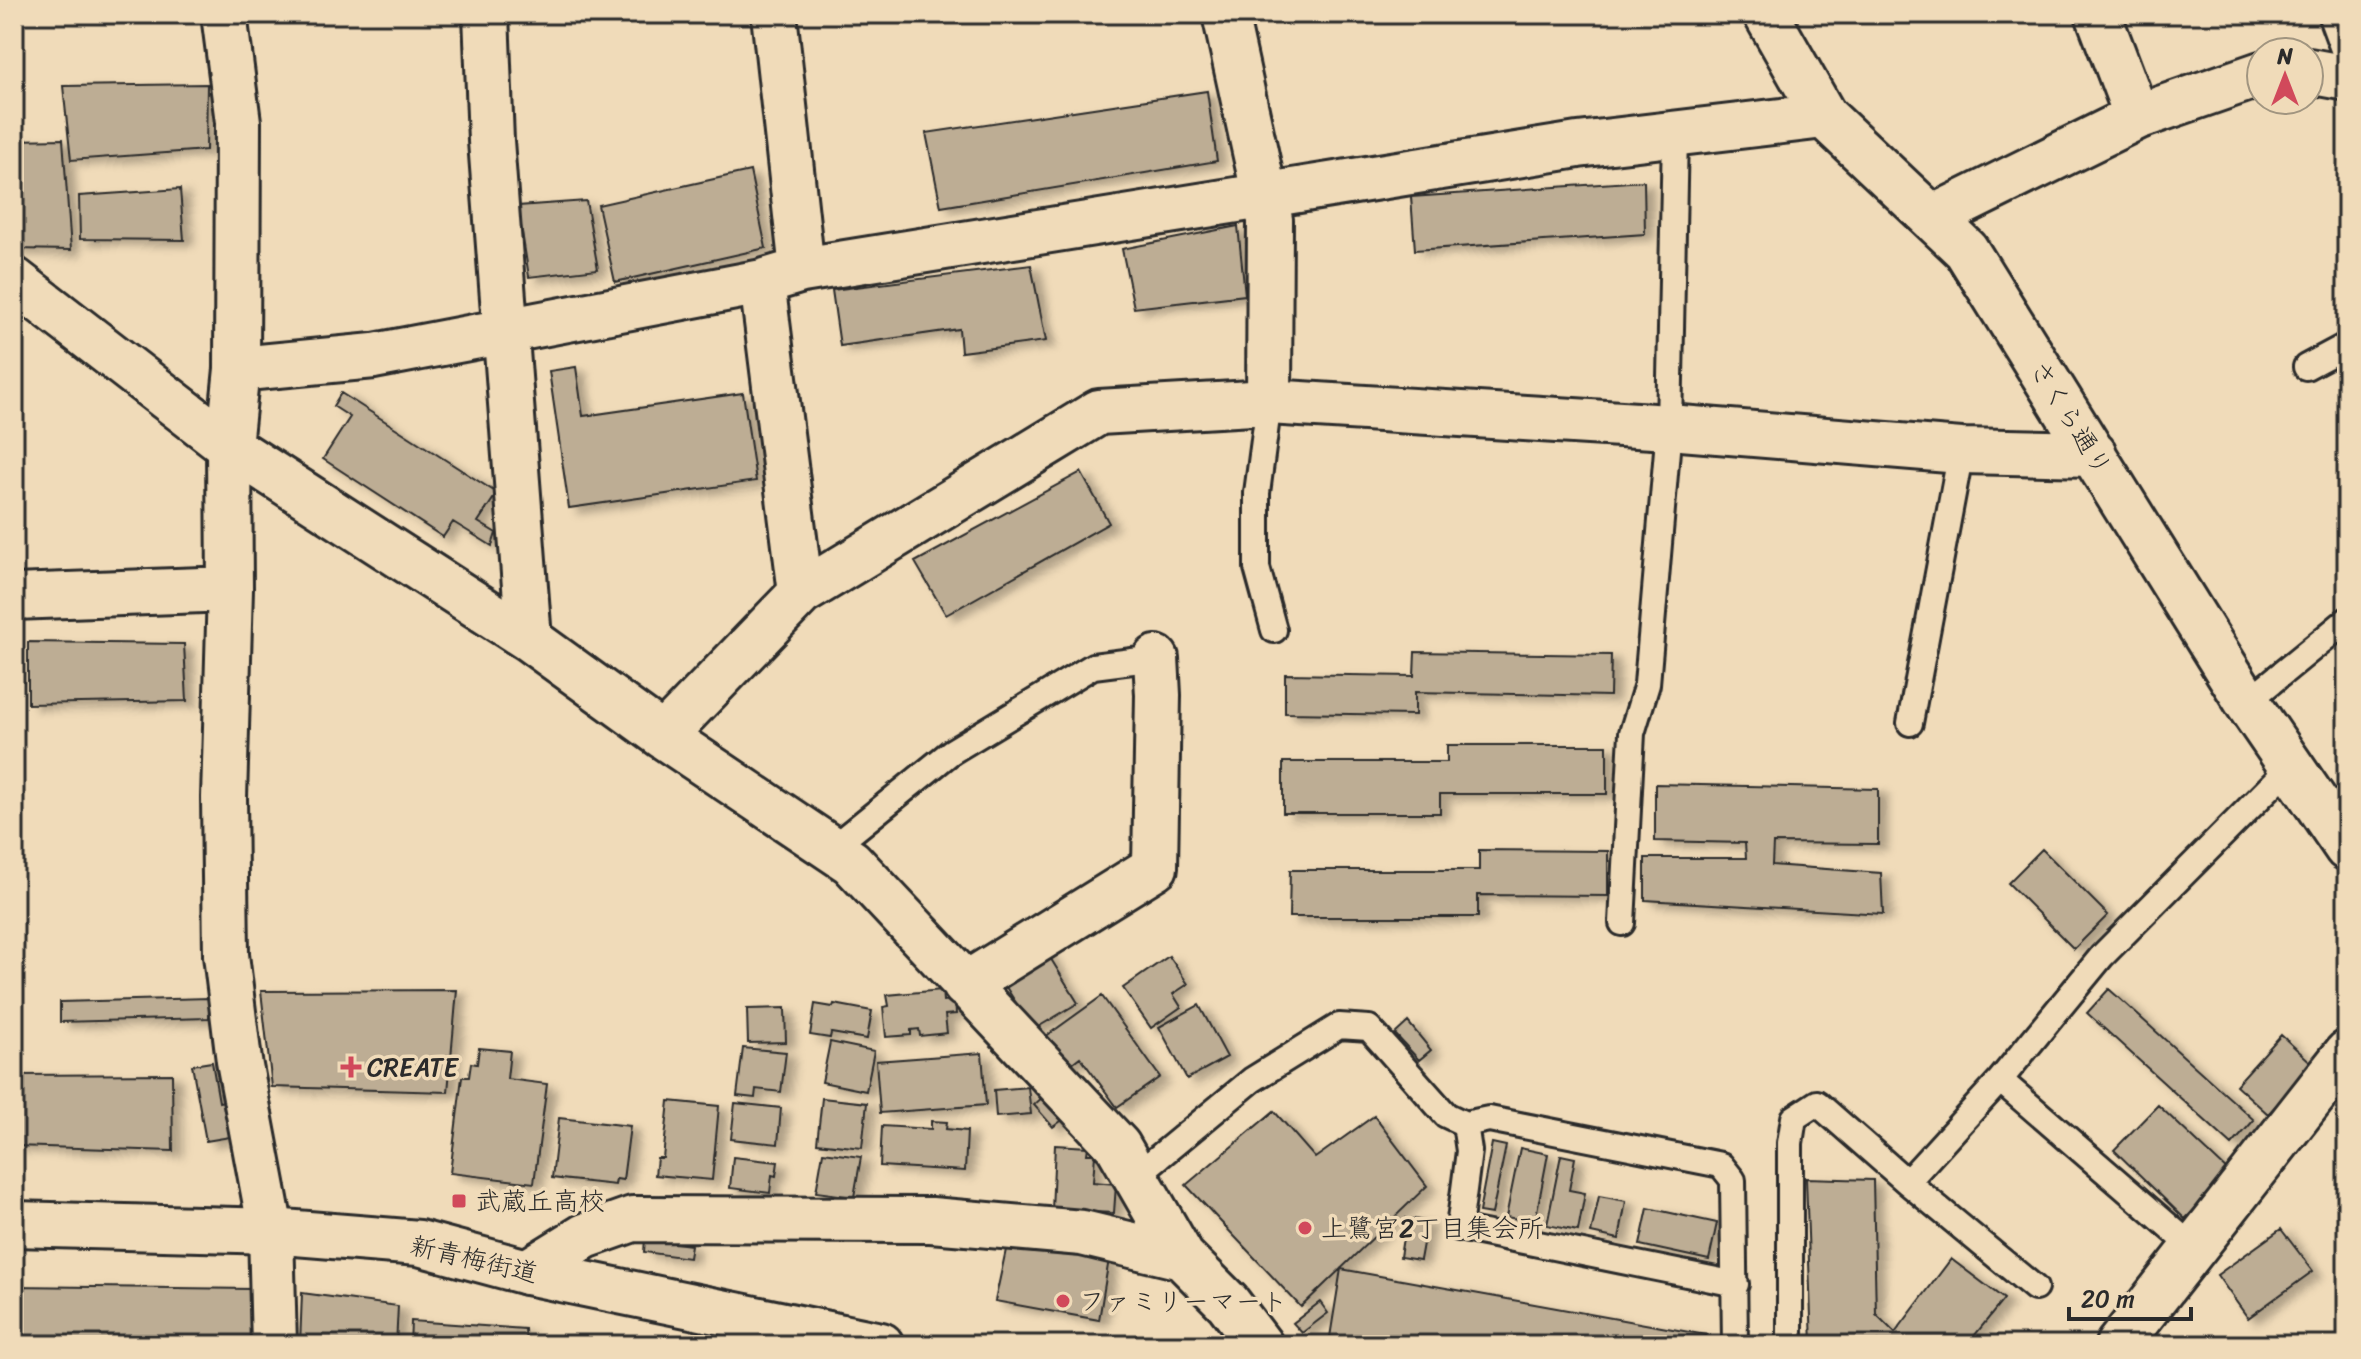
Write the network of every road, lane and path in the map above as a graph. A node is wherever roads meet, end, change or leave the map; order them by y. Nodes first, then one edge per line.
1 (224, 14) edge
2 (486, 14) edge
3 (774, 14) edge
4 (1225, 14) edge
5 (1766, 14) edge
6 (2098, 14) edge
7 (2330, 14) edge
8 (2347, 60) edge
9 (2325, 74) edge
10 (2347, 78) edge
11 (2245, 80) edge
12 (1824, 116) junction
13 (2137, 117) junction
14 (1675, 133) junction
15 (1265, 196) junction
16 (1932, 218) junction
17 (782, 276) junction
18 (14, 280) edge
19 (507, 331) junction
20 (2347, 345) edge
21 (2306, 367) dead end
22 (237, 369) junction
23 (1269, 402) junction
24 (1669, 427) junction
25 (229, 446) junction
26 (1961, 451) junction
27 (2094, 454) junction
28 (230, 589) junction
29 (801, 593) junction
30 (14, 597) edge
31 (2347, 620) edge
32 (1274, 630) dead end
33 (529, 639) junction
34 (1156, 658) joint
35 (2247, 702) junction
36 (1910, 723) dead end
37 (663, 736) junction
38 (2291, 766) junction
39 (2347, 848) edge
40 (831, 849) junction
41 (1622, 923) dead end
42 (965, 985) junction
43 (2347, 1053) edge
44 (2000, 1080) junction
45 (1465, 1124) junction
46 (1137, 1175) junction
47 (1907, 1182) junction
48 (14, 1224) edge
49 (271, 1231) junction
50 (2195, 1249) junction
51 (1182, 1257) junction
52 (527, 1272) junction
53 (1736, 1284) junction
54 (2035, 1288) dead end
55 (274, 1345) edge
56 (881, 1345) edge
57 (1260, 1345) edge
58 (1735, 1345) edge
59 (1790, 1345) edge
60 (2118, 1345) edge

1 - 22 street
2 - 19 street
3 - 17 street
4 - 15 street
5 - 12 street, さくら通り
6 - 13 street
7 - 8 lane
9 - 10 street
11 - 13 street
12 - 14 street
12 - 16 street, さくら通り
13 - 16 street
14 - 15 street
14 - 24 lane
15 - 17 street
15 - 23 street
16 - 27 street, さくら通り
17 - 19 street
17 - 29 street
18 - 25 street
19 - 22 street
19 - 33 street
20 - 21 lane
22 - 25 street
23 - 24 street
23 - 29 street
23 - 32 lane
24 - 26 street
24 - 41 lane
25 - 28 street
25 - 33 street
26 - 27 street
26 - 36 lane
27 - 35 street, さくら通り
28 - 30 street
28 - 49 street
29 - 37 street
31 - 35 lane
33 - 37 street
34 - 40 lane
34 - 42 street
35 - 38 street, さくら通り
37 - 40 street
38 - 39 street, さくら通り
38 - 44 lane
40 - 42 street
42 - 46 street
43 - 50 street
44 - 47 lane
44 - 50 lane
45 - 46 lane
45 - 53 lane
45 - 53 lane
46 - 51 street
47 - 54 lane
47 - 59 lane
48 - 49 street, 新青梅街道
49 - 52 street, 新青梅街道
49 - 55 street
50 - 60 street
51 - 52 street
51 - 57 street
52 - 56 street, 新青梅街道
53 - 58 lane

